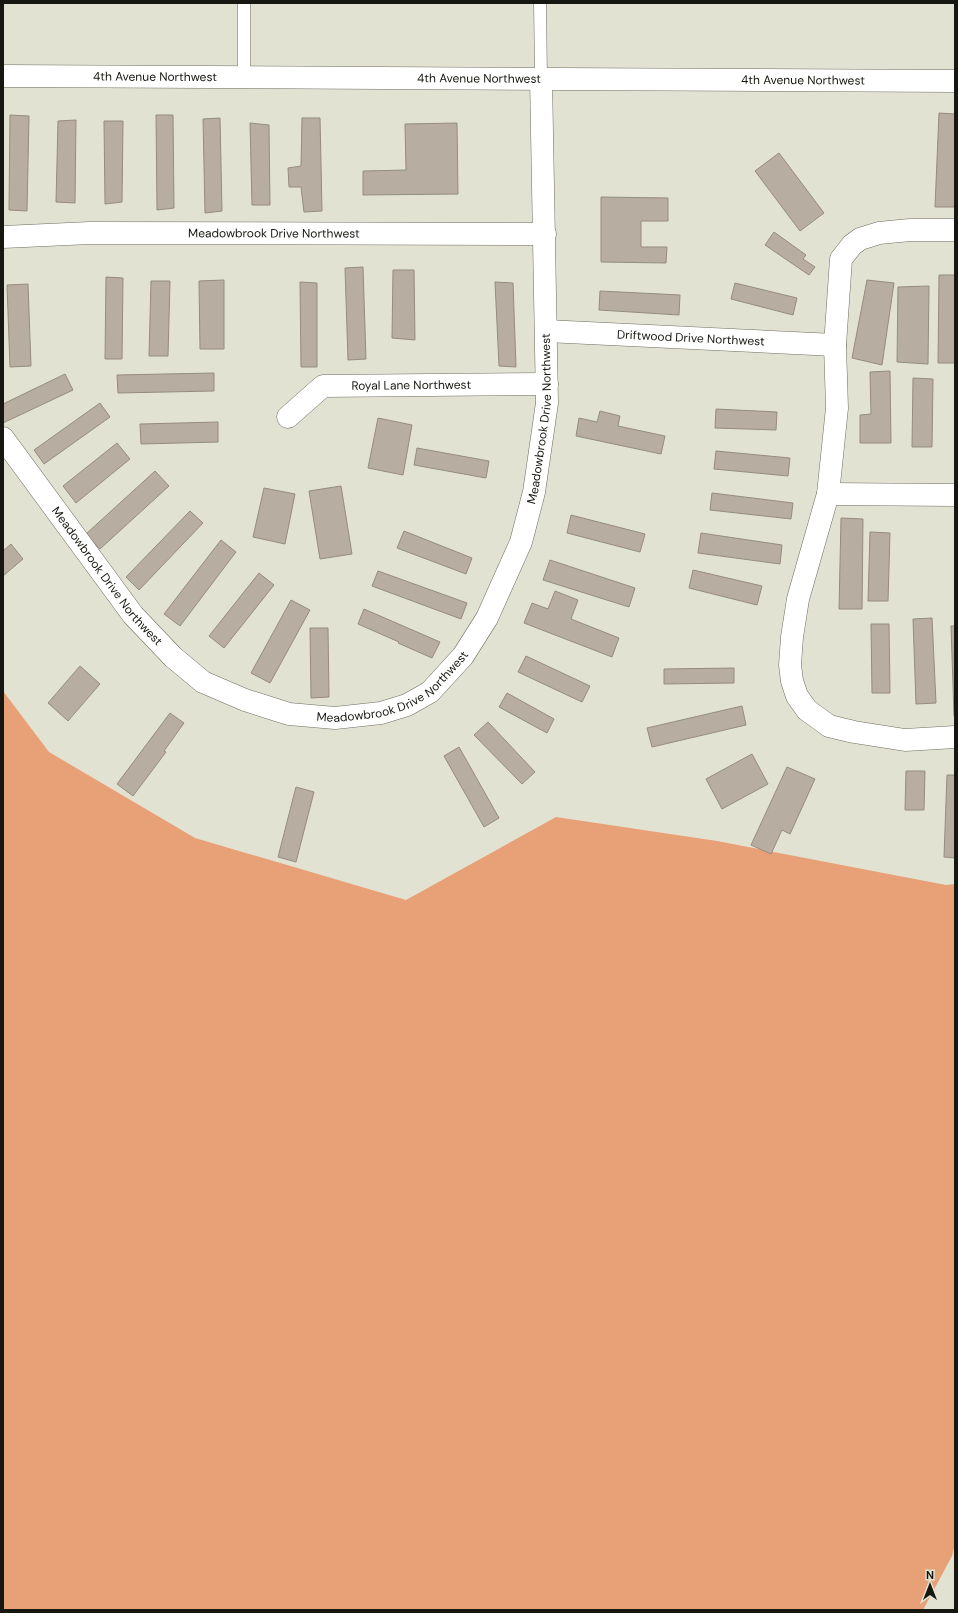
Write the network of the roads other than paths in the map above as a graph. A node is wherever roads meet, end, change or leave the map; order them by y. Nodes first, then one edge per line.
1 (244, 3) edge
2 (540, 3) edge
3 (3, 76) edge
4 (244, 77) junction
5 (541, 78) junction
6 (955, 81) edge
7 (955, 230) edge
8 (545, 234) junction
9 (3, 237) edge
10 (546, 331) junction
11 (835, 345) junction
12 (547, 384) junction
13 (288, 417) dead end
14 (3, 438) edge
15 (828, 494) junction
16 (955, 495) edge
17 (955, 737) edge

1 - 4 lane
2 - 5 lane
3 - 4 street, 4th Avenue Northwest
4 - 5 street, 4th Avenue Northwest
5 - 6 street, 4th Avenue Northwest
5 - 8 street, Meadowbrook Drive Northwest
7 - 11 street
8 - 9 street, Meadowbrook Drive Northwest
8 - 10 street, Meadowbrook Drive Northwest
10 - 11 street, Driftwood Drive Northwest
10 - 12 street, Meadowbrook Drive Northwest
11 - 15 street
12 - 13 street, Royal Lane Northwest
12 - 14 street, Meadowbrook Drive Northwest
15 - 16 street
15 - 17 street

